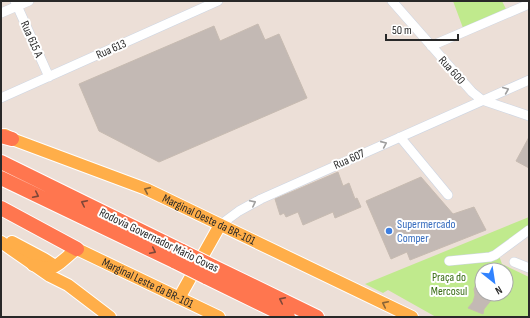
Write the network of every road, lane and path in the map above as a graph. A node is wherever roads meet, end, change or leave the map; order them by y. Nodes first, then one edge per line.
1 (29, 1) edge
2 (218, 1) edge
3 (392, 1) edge
4 (16, 4) edge
5 (529, 4) edge
6 (1, 13) edge
7 (431, 46) junction
8 (49, 77) junction
9 (529, 80) edge
10 (2, 99) edge
11 (482, 100) junction
12 (529, 116) edge
13 (5, 136) edge
14 (400, 137) junction
15 (1, 162) edge
16 (1, 178) edge
17 (448, 195) dead end
18 (1, 208) edge
19 (220, 225) junction
20 (529, 230) edge
21 (1, 236) edge
22 (1, 242) edge
23 (77, 249) junction
24 (179, 256) junction
25 (449, 261) dead end
26 (514, 262) dead end
27 (33, 265) junction
28 (55, 267) junction
29 (529, 268) edge
30 (209, 271) junction
31 (68, 286) junction
32 (179, 298) junction
33 (110, 317) edge
34 (219, 317) edge
35 (288, 317) edge
36 (317, 317) edge
37 (412, 317) edge

1 - 4 street
2 - 8 street, Rua 613
3 - 7 street, Rua 600
4 - 6 street
4 - 8 street, Rua 615 A
5 - 7 street
7 - 11 street, Rua 600
8 - 10 street, Rua 613
11 -> 9 street, Rua 607
11 - 12 street, Rua 600
11 - 14 street, Rua 607
19 -> 13 main road, Marginal Oeste da BR-101
14 - 17 street
19 -> 14 street, Rua 607
24 -> 15 highway, Rodovia Governador Mário Covas
16 -> 24 highway, Rodovia Governador Mário Covas
18 - 23 highway
19 - 32 main road
37 -> 19 main road, Marginal Oeste da BR-101
20 - 25 street
21 - 28 main road
22 - 27 main road
23 - 28 main road
23 - 32 main road, Marginal Leste da BR-101
24 - 30 highway, Rodovia Governador Mário Covas, bridge
26 - 29 street
27 - 28 main road
27 - 31 main road
28 - 31 main road
30 - 35 highway, Rodovia Governador Mário Covas
36 -> 30 highway, Rodovia Governador Mário Covas
31 - 33 main road
32 - 34 main road, Marginal Leste da BR-101

